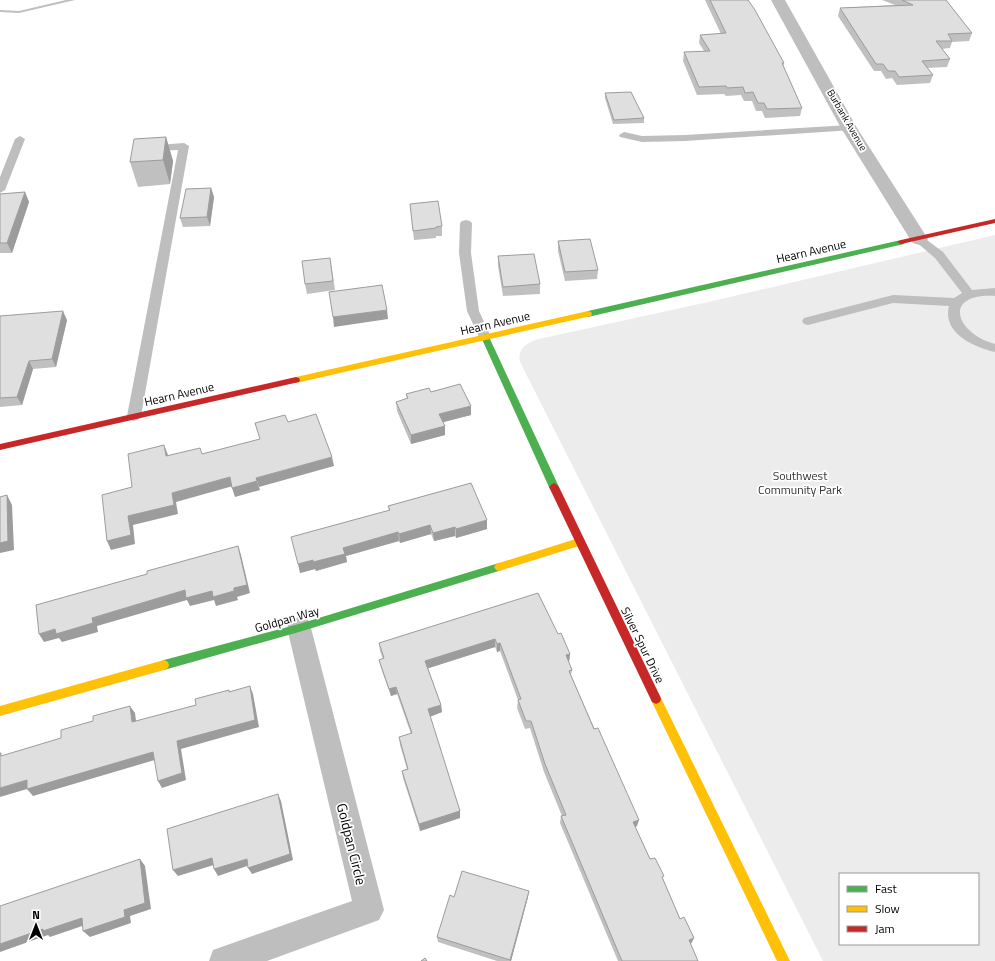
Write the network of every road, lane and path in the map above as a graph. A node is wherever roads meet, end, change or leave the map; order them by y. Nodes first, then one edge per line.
1 (778, 0) edge
2 (849, 128) junction
3 (624, 135) dead end
4 (20, 139) dead end
5 (158, 148) edge
6 (0, 190) edge
7 (995, 220) edge
8 (466, 223) dead end
9 (919, 239) junction
10 (995, 292) edge
11 (969, 294) junction
12 (956, 302) junction
13 (808, 321) dead end
14 (485, 337) junction
15 (995, 348) edge
16 (134, 416) junction
17 (0, 447) edge
18 (579, 542) junction
19 (299, 628) junction
20 (0, 711) edge
21 (224, 961) edge
22 (784, 961) edge

1 - 2 street, Burbank Avenue
2 - 3 lane
2 - 9 street, Burbank Avenue
4 - 6 lane
5 - 16 lane
7 - 9 street, Hearn Avenue
8 - 14 lane
9 - 11 lane
9 - 14 street, Hearn Avenue
10 - 11 lane
11 - 12 lane
12 - 13 lane
12 - 15 lane
14 - 16 street, Hearn Avenue
14 - 18 street, Silver Spur Drive
16 - 17 street, Hearn Avenue
18 - 19 street, Goldpan Way
18 - 22 street, Silver Spur Drive
19 - 20 street, Goldpan Way
19 - 21 street, Goldpan Circle

